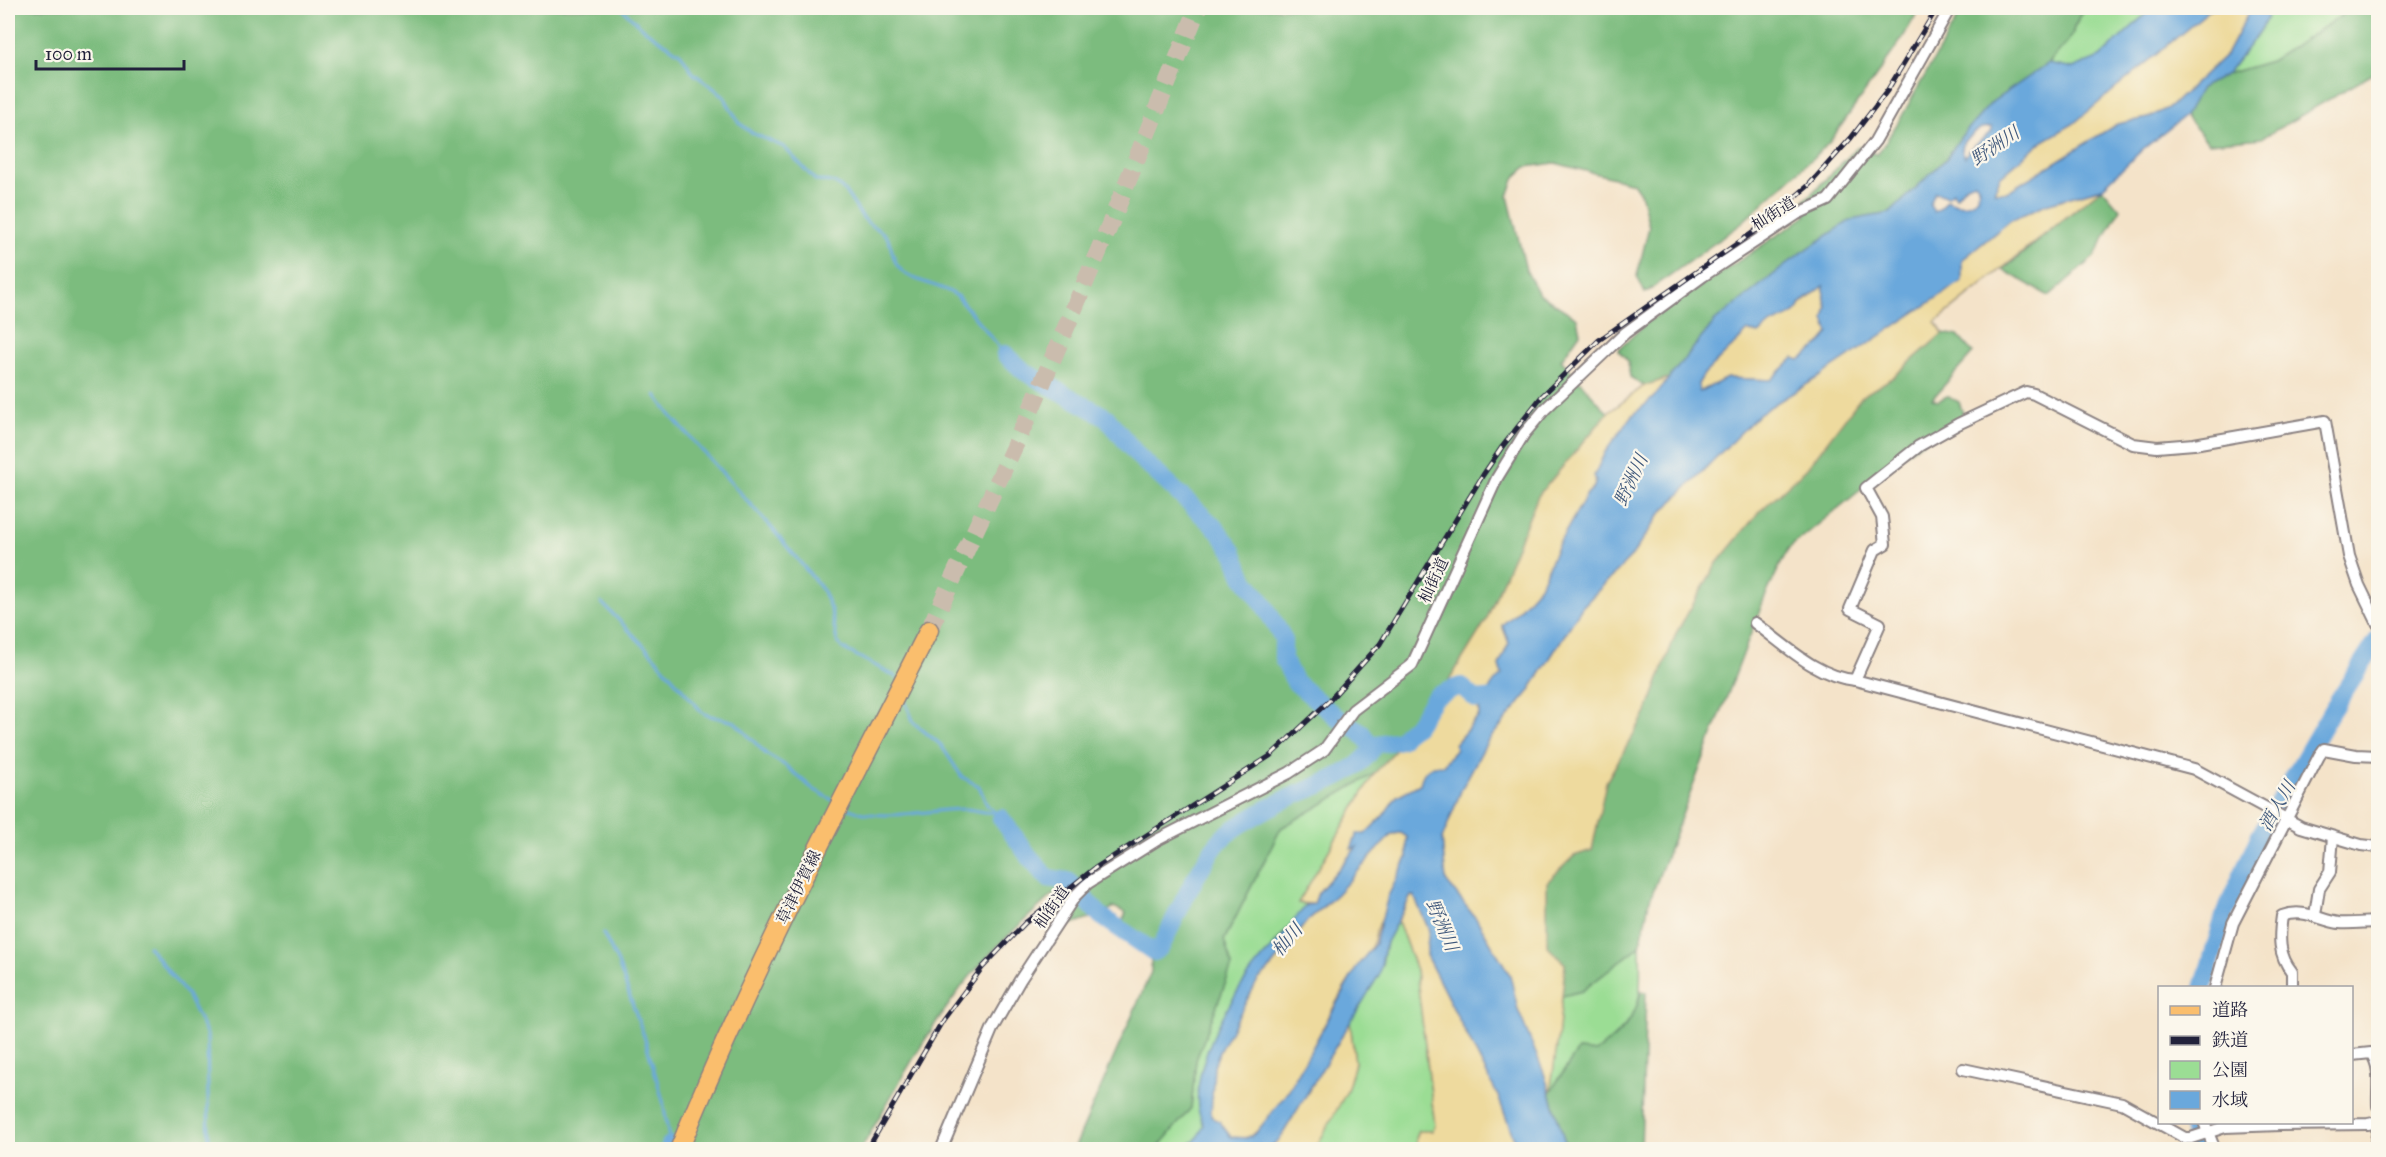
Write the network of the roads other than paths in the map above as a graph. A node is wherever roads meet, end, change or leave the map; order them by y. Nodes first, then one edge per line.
1 (1950, 8) edge
2 (1755, 624) dead end
3 (2379, 624) edge
4 (930, 630) tunnel mouth
5 (1855, 680) junction
6 (2379, 756) edge
7 (2285, 820) junction
8 (2333, 837) junction
9 (2379, 847) edge
10 (2314, 915) junction
11 (2379, 921) edge
12 (2215, 986) edge
13 (2292, 986) edge
14 (2353, 1055) edge
15 (1963, 1069) dead end
16 (2379, 1106) edge
17 (2158, 1122) edge
18 (2379, 1122) edge
19 (2161, 1124) edge
20 (2280, 1124) edge
21 (2340, 1124) edge
22 (2206, 1127) edge
23 (2379, 1127) edge
24 (2185, 1137) junction
25 (679, 1149) edge
26 (941, 1149) edge
27 (2187, 1149) edge
28 (2215, 1149) edge
29 (2375, 1149) edge

1 - 26 street, 杣街道
2 - 5 street
3 - 5 street
4 - 25 main road, 草津伊賀線
5 - 7 street
6 - 7 street
7 - 8 street
7 - 12 street
8 - 9 street
8 - 10 street
10 - 11 street
10 - 13 street
14 - 16 street
15 - 17 street
18 - 21 street
19 - 24 street
20 - 21 street
20 - 22 street
22 - 24 street
22 - 28 street
23 - 29 street
24 - 27 street

